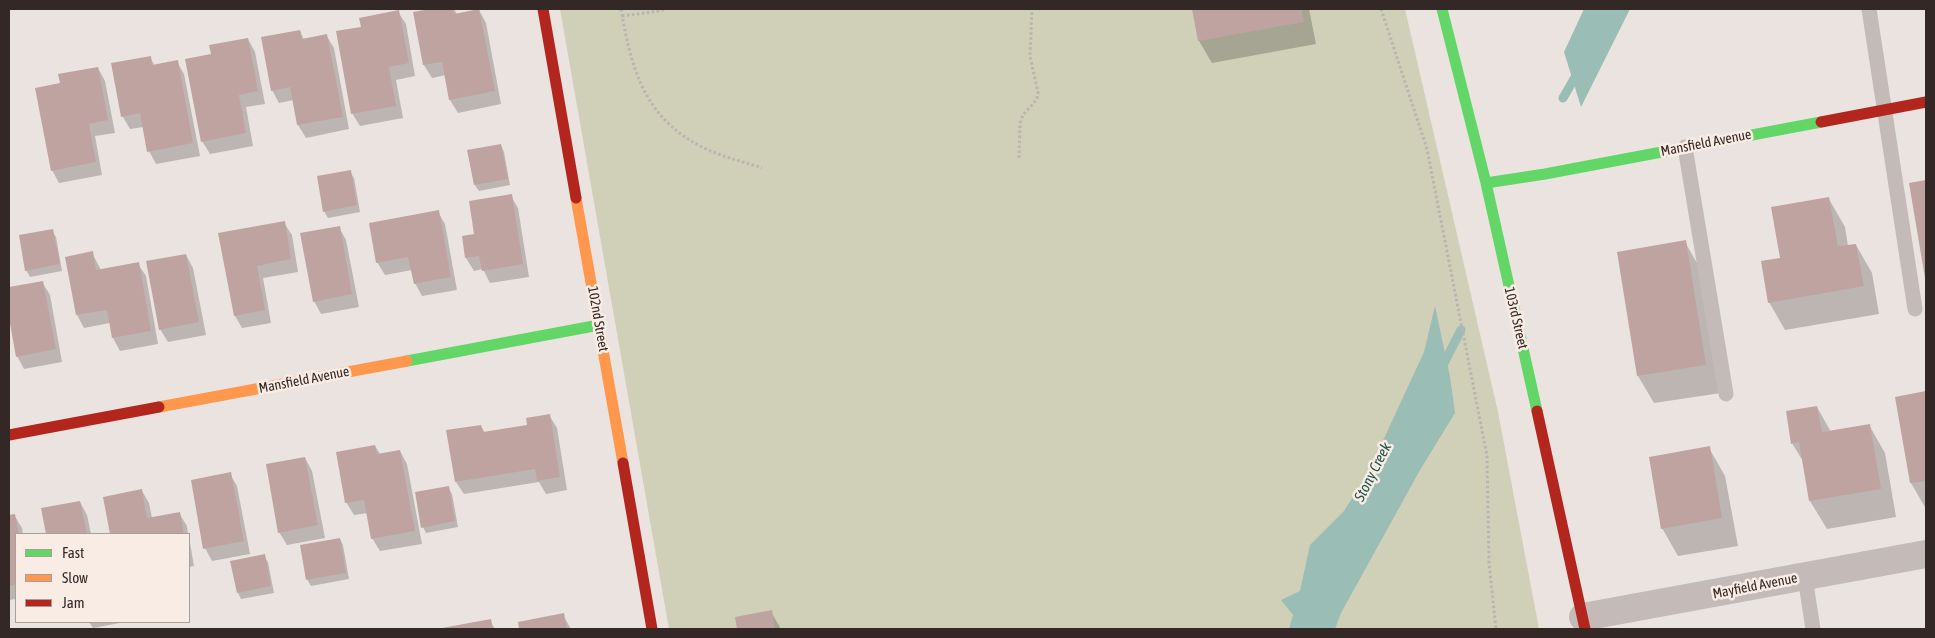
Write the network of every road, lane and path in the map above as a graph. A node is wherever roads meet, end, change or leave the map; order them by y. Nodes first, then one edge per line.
1 (543, 9) edge
2 (621, 9) edge
3 (666, 9) edge
4 (1032, 9) edge
5 (1380, 9) edge
6 (1442, 9) edge
7 (1869, 9) edge
8 (622, 16) junction
9 (1926, 102) edge
10 (1885, 109) junction
11 (1685, 147) junction
12 (1019, 158) dead end
13 (762, 168) dead end
14 (1486, 182) junction
15 (1916, 309) dead end
16 (599, 325) junction
17 (1726, 394) dead end
18 (9, 435) edge
19 (1926, 554) edge
20 (1804, 577) junction
21 (1584, 623) edge
22 (652, 629) edge
23 (1496, 629) edge
24 (1813, 629) edge

1 - 16 street, 102nd Street
2 - 8 path
3 - 8 path
4 - 12 path
5 - 23 path
6 - 14 street, 103rd Street
7 - 10 lane
8 - 13 path
9 - 10 street, Mansfield Avenue
10 - 11 street, Mansfield Avenue
10 - 15 lane
11 - 14 street, Mansfield Avenue
11 - 17 lane
14 - 21 street, 103rd Street
16 - 18 street, Mansfield Avenue
16 - 22 street, 102nd Street
19 - 20 street, Mayfield Avenue
20 - 21 street, Mayfield Avenue
20 - 24 lane

